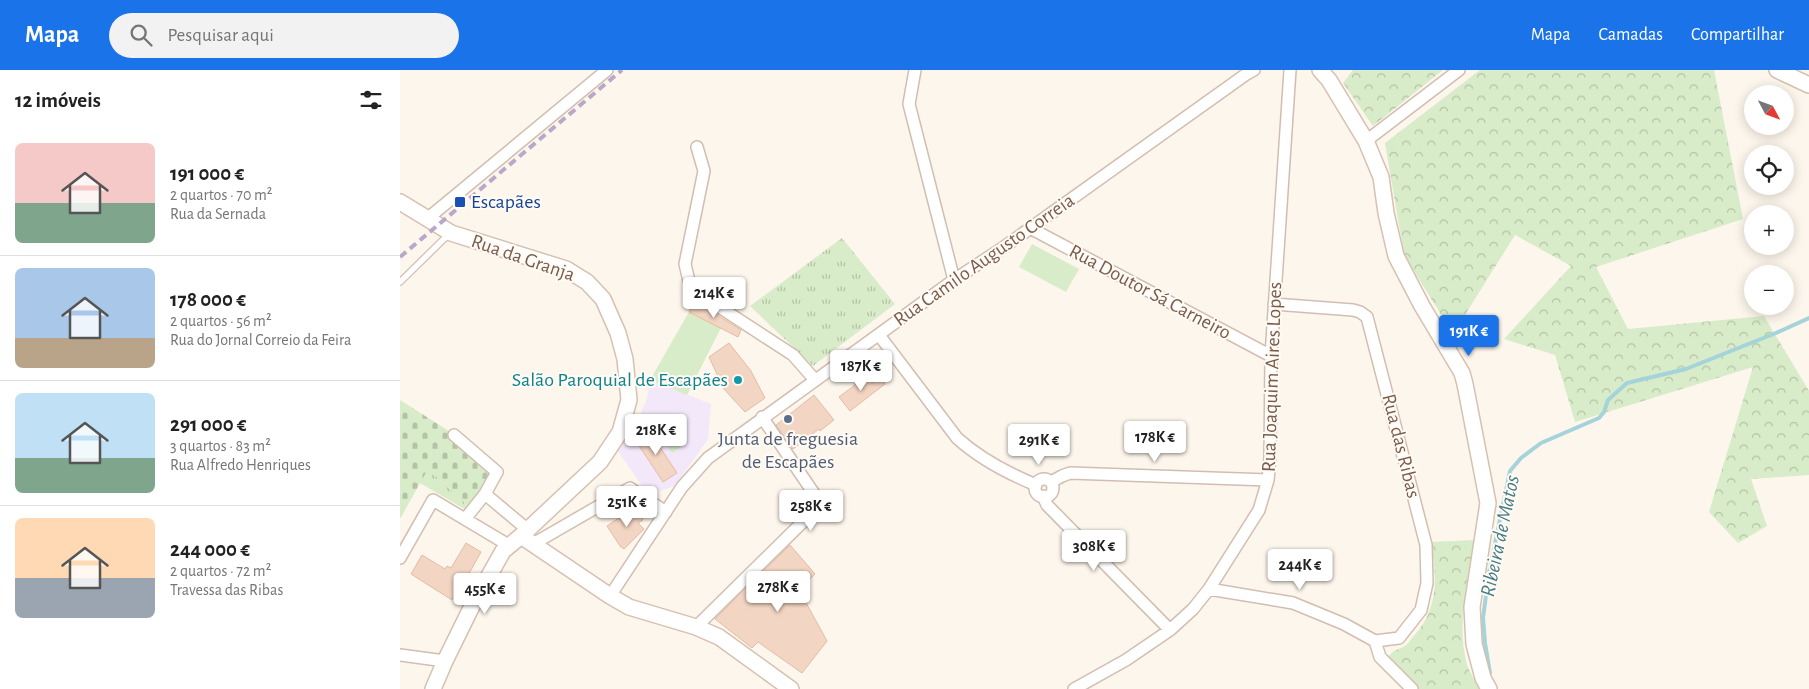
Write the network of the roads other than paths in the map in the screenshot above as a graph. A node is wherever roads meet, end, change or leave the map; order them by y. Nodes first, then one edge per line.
1 (607, 70) edge
2 (915, 70) edge
3 (1254, 70) edge
4 (1290, 70) edge
5 (1320, 70) edge
6 (1458, 70) edge
7 (1777, 70) edge
8 (1809, 85) edge
9 (1366, 141) junction
10 (697, 148) dead end
11 (400, 202) edge
12 (427, 219) junction
13 (1030, 228) junction
14 (451, 232) junction
15 (954, 280) junction
16 (400, 282) edge
17 (1274, 304) junction
18 (879, 335) junction
19 (1271, 356) junction
20 (815, 380) junction
21 (762, 417) junction
22 (454, 435) dead end
23 (1268, 480) junction
24 (1051, 482) junction
25 (1036, 485) junction
26 (485, 494) junction
27 (1043, 496) junction
28 (666, 512) junction
29 (465, 519) junction
30 (523, 539) junction
31 (400, 558) edge
32 (1209, 589) junction
33 (610, 596) junction
34 (696, 627) junction
35 (1170, 630) junction
36 (1374, 640) junction
37 (400, 656) edge
38 (445, 661) junction
39 (438, 687) edge
40 (1078, 688) edge
41 (791, 689) edge
42 (1412, 689) edge
43 (1489, 689) edge

1 - 12 street
2 - 15 street
3 - 13 street, Rua Camilo Augusto Correia
4 - 17 street, Rua Joaquim Aires Lopes
5 - 9 street
6 - 9 street
7 - 8 street
9 - 43 street
10 - 20 street
11 - 12 street, Rua da Granja
12 - 14 street, Rua da Granja
13 - 15 street, Rua Camilo Augusto Correia
13 - 19 street, Rua Doutor Sá Carneiro
14 - 16 lane
14 - 30 street, Rua da Granja
15 - 18 street, Rua Camilo Augusto Correia
17 - 19 street, Rua Joaquim Aires Lopes
17 - 36 street, Rua das Ribas
18 - 20 street, Rua Camilo Augusto Correia
18 - 25 street
19 - 23 street, Rua Joaquim Aires Lopes
20 - 21 street, Rua Camilo Augusto Correia
21 - 28 street, Rua Camilo Augusto Correia
21 - 34 street
22 - 26 street
23 - 24 street
23 - 32 street, Rua Joaquim Aires Lopes
24 - 25 street
24 - 27 street
25 - 27 street
26 - 29 street
26 - 30 street
27 - 35 street
28 - 30 street
28 - 33 street, Rua Camilo Augusto Correia
29 - 30 street
29 - 31 street
30 - 33 street
30 - 38 street, Rua da Granja
32 - 35 street, Rua Joaquim Aires Lopes
32 - 36 street
33 - 34 street
34 - 41 street
35 - 40 street, Rua Joaquim Aires Lopes
36 - 42 street
37 - 38 street
38 - 39 street, Rua da Granja

